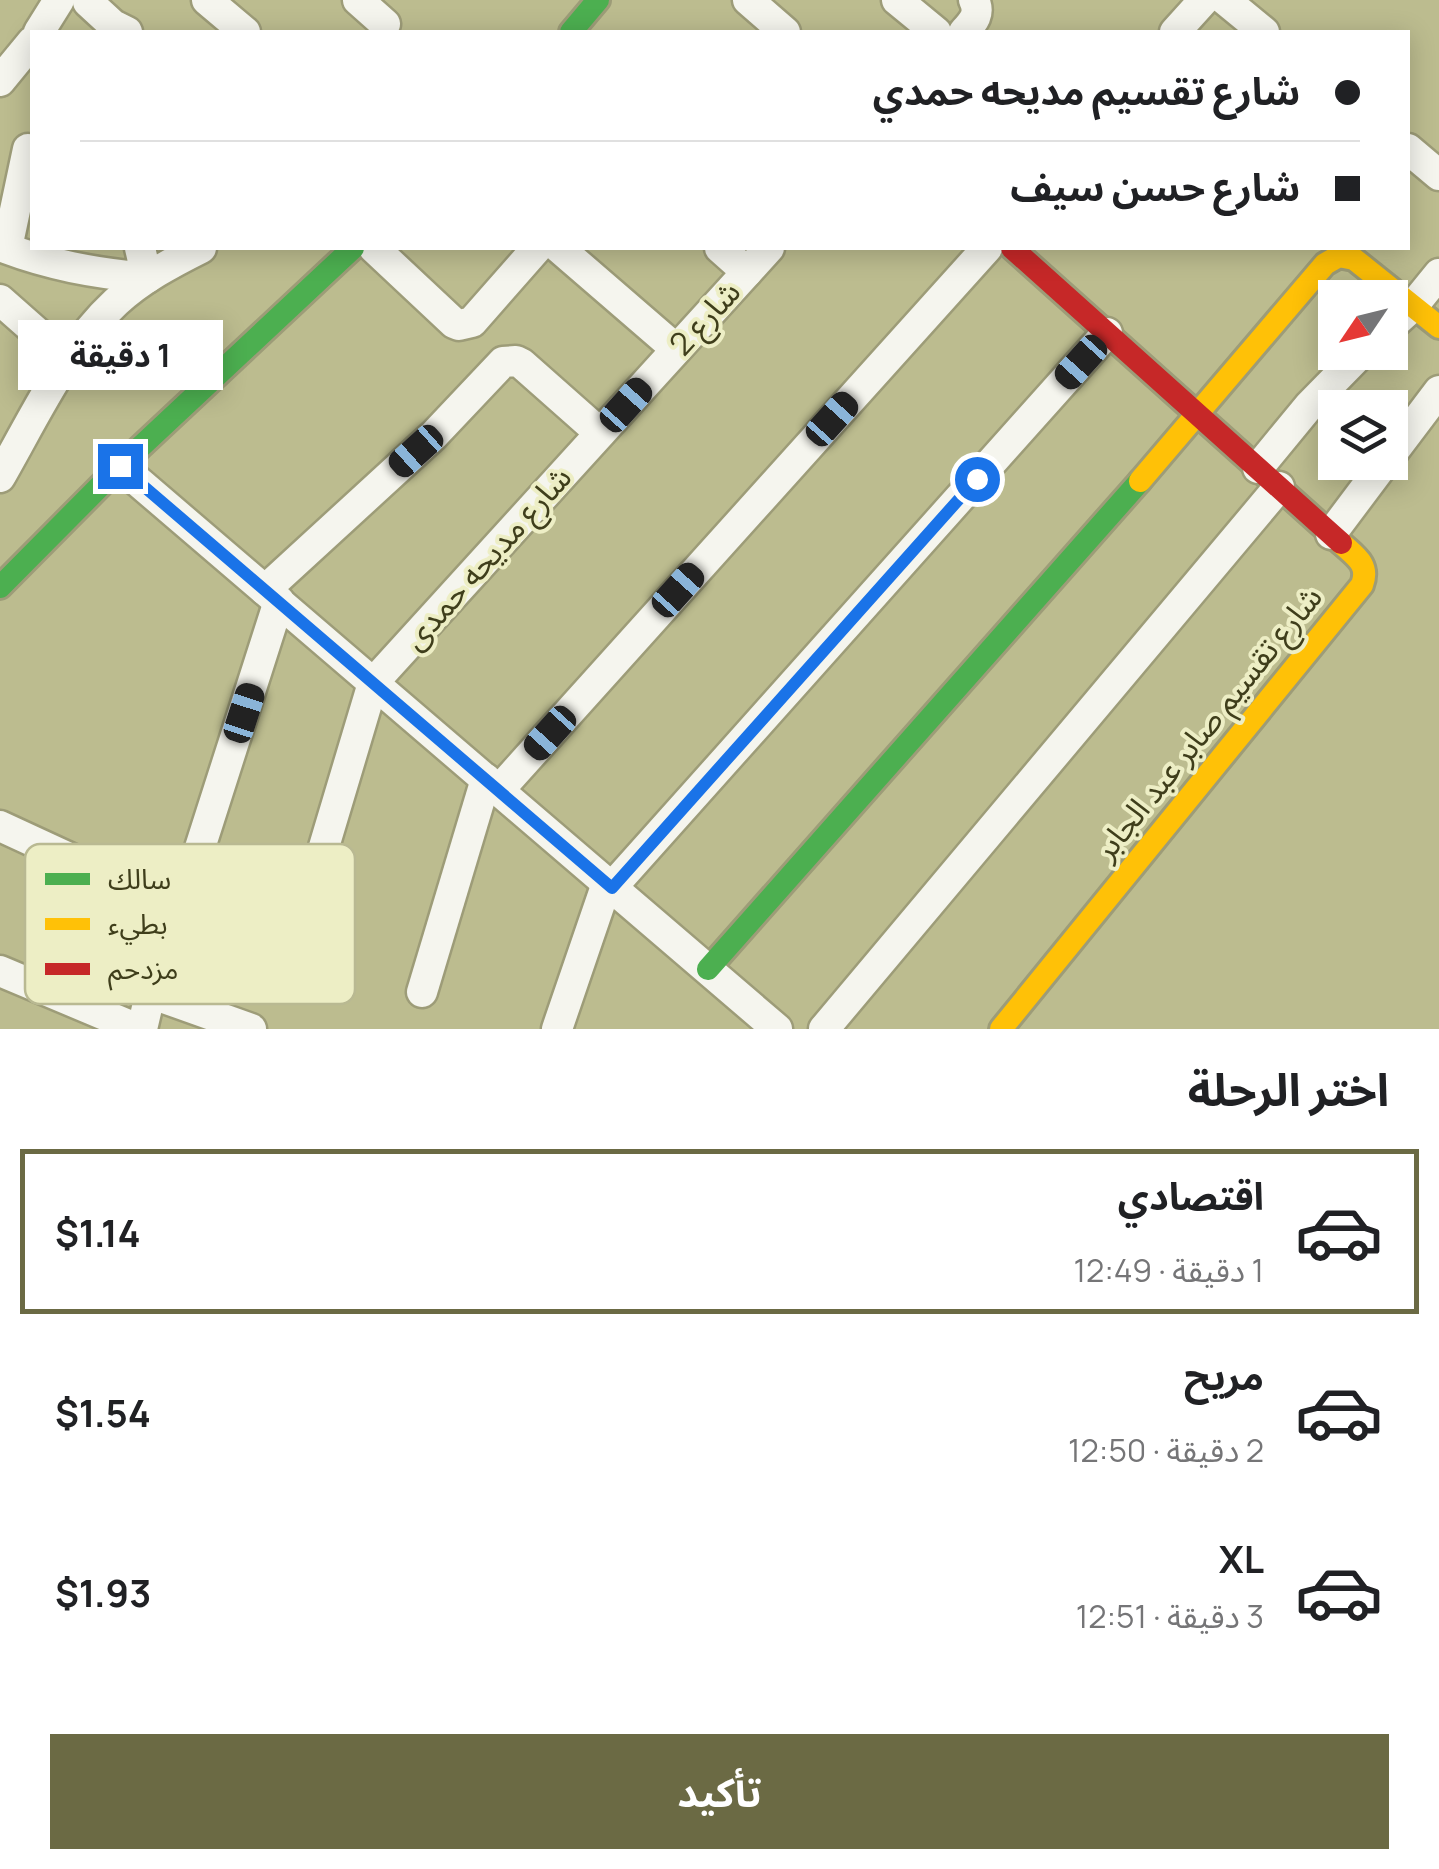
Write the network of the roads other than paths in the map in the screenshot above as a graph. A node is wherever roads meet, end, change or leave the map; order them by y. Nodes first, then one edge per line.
1 (207, 0) edge
2 (358, 0) edge
3 (598, 0) edge
4 (748, 0) edge
5 (897, 0) edge
6 (974, 0) edge
7 (1225, 0) edge
8 (74, 1) edge
9 (387, 19) edge
10 (41, 30) edge
11 (124, 30) edge
12 (243, 30) edge
13 (574, 30) edge
14 (777, 30) edge
15 (934, 30) edge
16 (966, 30) edge
17 (1262, 30) edge
18 (30, 44) edge
19 (0, 81) edge
20 (28, 149) dead end
21 (1410, 152) edge
22 (1439, 175) edge
23 (10, 250) edge
24 (140, 250) edge
25 (197, 250) edge
26 (351, 250) edge
27 (376, 250) edge
28 (536, 250) edge
29 (561, 250) edge
30 (722, 250) edge
31 (767, 250) edge
32 (984, 250) edge
33 (1014, 250) edge
34 (746, 272) junction
35 (1439, 274) edge
36 (147, 278) junction
37 (0, 291) edge
38 (0, 300) edge
39 (1413, 306) junction
40 (1408, 311) edge
41 (1439, 327) edge
42 (1107, 333) junction
43 (676, 350) junction
44 (68, 360) junction
45 (1344, 370) edge
46 (1439, 392) edge
47 (1198, 415) junction
48 (1408, 432) edge
49 (600, 433) junction
50 (120, 466) junction
51 (0, 477) edge
52 (1268, 478) junction
53 (1372, 480) edge
54 (1331, 534) junction
55 (0, 587) edge
56 (272, 596) junction
57 (373, 682) junction
58 (492, 785) junction
59 (0, 826) edge
60 (39, 844) edge
61 (200, 844) edge
62 (325, 844) edge
63 (610, 885) junction
64 (708, 969) junction
65 (0, 971) edge
66 (25, 981) edge
67 (422, 992) dead end
68 (80, 1004) edge
69 (147, 1004) edge
70 (181, 1004) edge
71 (140, 1029) edge
72 (251, 1029) edge
73 (557, 1029) edge
74 (777, 1029) edge
75 (824, 1029) edge
76 (1000, 1029) edge

1 - 12 street
2 - 9 street
3 - 13 street
4 - 14 street
5 - 15 street
6 - 16 street
7 - 17 street
8 - 10 street
8 - 11 street
18 - 19 street
20 - 23 street
21 - 22 street
23 - 36 street
23 - 37 street
24 - 36 street
25 - 36 street
26 - 50 street
27 - 28 street
29 - 43 street
30 - 34 street
31 - 34 street, شارع 2
32 - 58 street
33 - 42 street, شارع تقسيم صابر عبد الجابر
34 - 43 street, شارع 2
35 - 39 street
36 - 44 street
38 - 44 street
39 - 40 street
39 - 41 street
39 - 47 street
42 - 47 street, شارع تقسيم صابر عبد الجابر
42 - 63 street
43 - 49 street, شارع 2
44 - 51 street
45 - 52 street
46 - 48 street
47 - 52 street, شارع تقسيم صابر عبد الجابر
47 - 64 street
49 - 56 street
49 - 57 street, شارع مديحه حمدى
50 - 55 street
50 - 56 street
52 - 54 street, شارع تقسيم صابر عبد الجابر
52 - 75 street
53 - 54 street
54 - 76 street, شارع تقسيم صابر عبد الجابر
56 - 57 street
56 - 61 street
57 - 58 street
57 - 62 street
58 - 63 street
58 - 67 street
59 - 60 street
63 - 64 street
63 - 73 street
64 - 74 street
65 - 66 street
68 - 71 street
69 - 71 street
70 - 72 street

